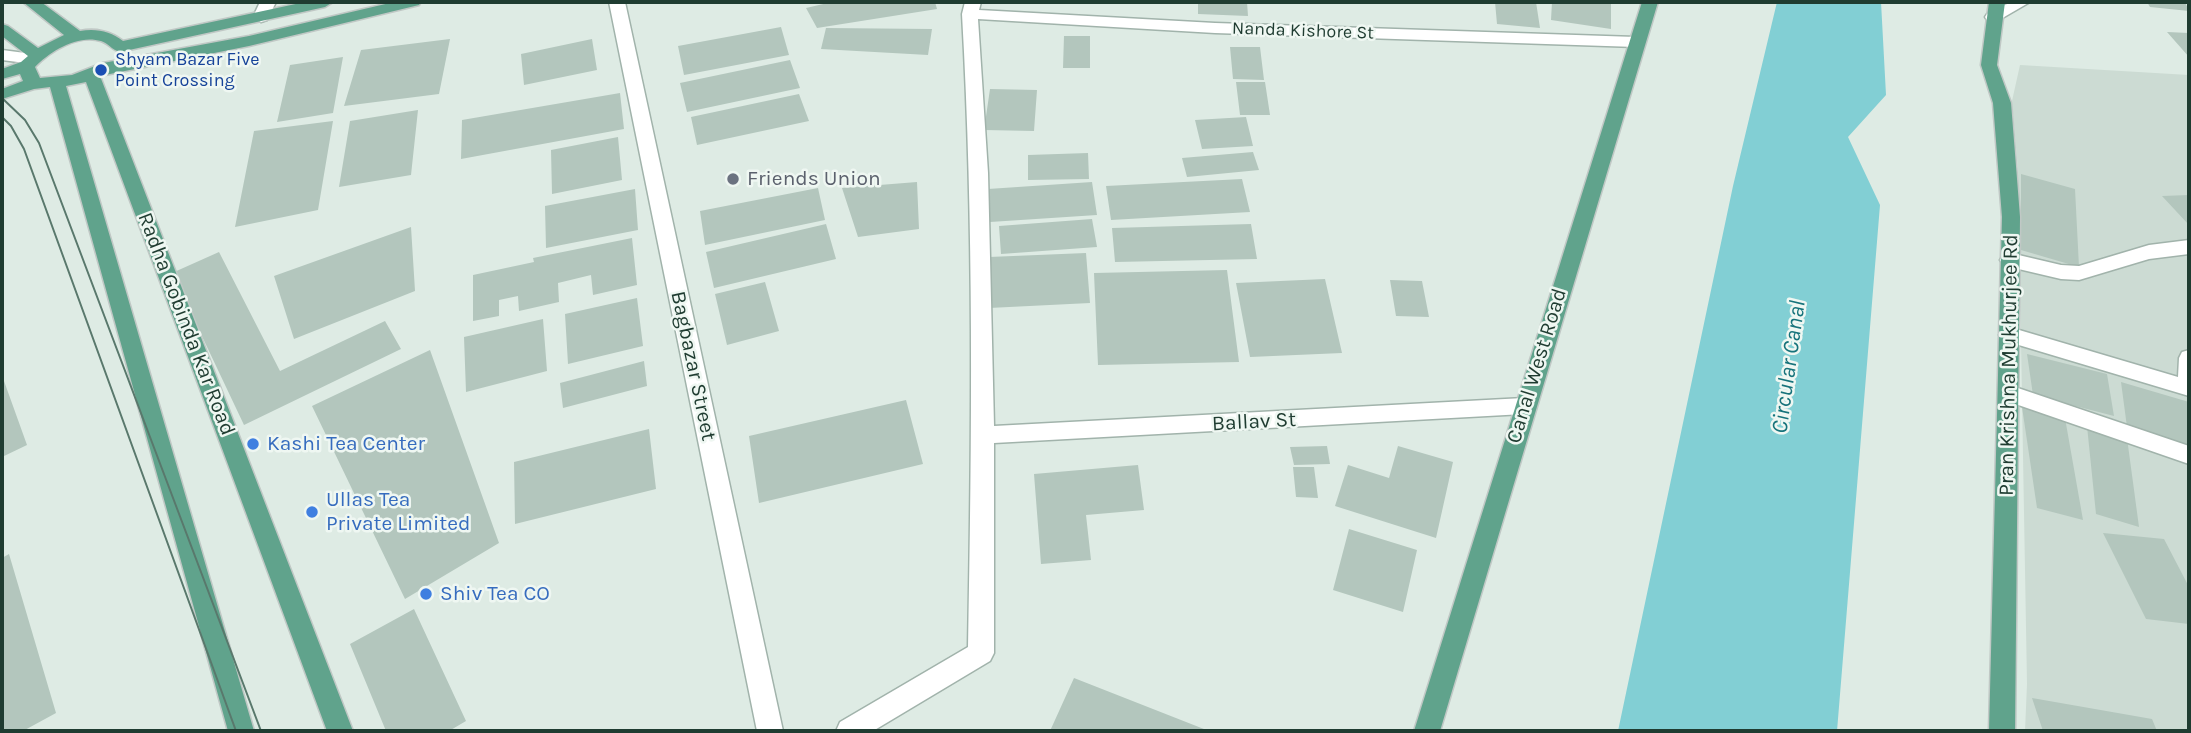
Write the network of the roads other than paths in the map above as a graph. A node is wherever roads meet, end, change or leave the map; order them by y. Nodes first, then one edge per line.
1 (31, 2) edge
2 (268, 2) edge
3 (325, 2) edge
4 (412, 2) edge
5 (617, 2) edge
6 (1650, 2) edge
7 (2022, 2) edge
8 (971, 8) edge
9 (1995, 9) edge
10 (261, 17) junction
11 (2, 29) edge
12 (77, 37) junction
13 (1636, 43) junction
14 (120, 47) junction
15 (2, 55) edge
16 (32, 60) junction
17 (96, 72) junction
18 (2, 74) edge
19 (48, 84) junction
20 (2, 94) edge
21 (2189, 247) edge
22 (2010, 260) junction
23 (2009, 335) junction
24 (2189, 358) edge
25 (2189, 379) edge
26 (2189, 388) edge
27 (2008, 393) junction
28 (1524, 406) junction
29 (984, 435) junction
30 (2189, 455) edge
31 (241, 731) edge
32 (340, 731) edge
33 (770, 731) edge
34 (849, 731) edge
35 (1427, 731) edge
36 (2002, 731) edge

1 - 12 main road
2 - 10 street
3 - 10 main road
4 - 17 main road
5 - 33 street, Bagbazar Street
6 - 13 main road, Canal West Road
7 - 9 street
8 - 13 street, Nanda Kishore St
8 - 29 street
9 - 22 main road, Pran Krishna Mukhurjee Rd
10 - 14 main road
11 - 16 main road
12 - 14 main road
12 - 16 main road
13 - 28 main road, Canal West Road
14 - 17 main road
15 - 16 street
16 - 18 main road
16 - 19 main road
17 - 19 main road
17 - 32 main road, Radha Gobinda Kar Road
19 - 20 main road
19 - 31 main road
21 - 22 street
22 - 23 main road, Pran Krishna Mukhurjee Rd
23 - 26 street
23 - 27 main road, Pran Krishna Mukhurjee Rd
24 - 25 street
27 - 30 street
27 - 36 main road, Pran Krishna Mukhurjee Rd
28 - 29 street, Ballav St
28 - 35 main road, Canal West Road
29 - 34 street

